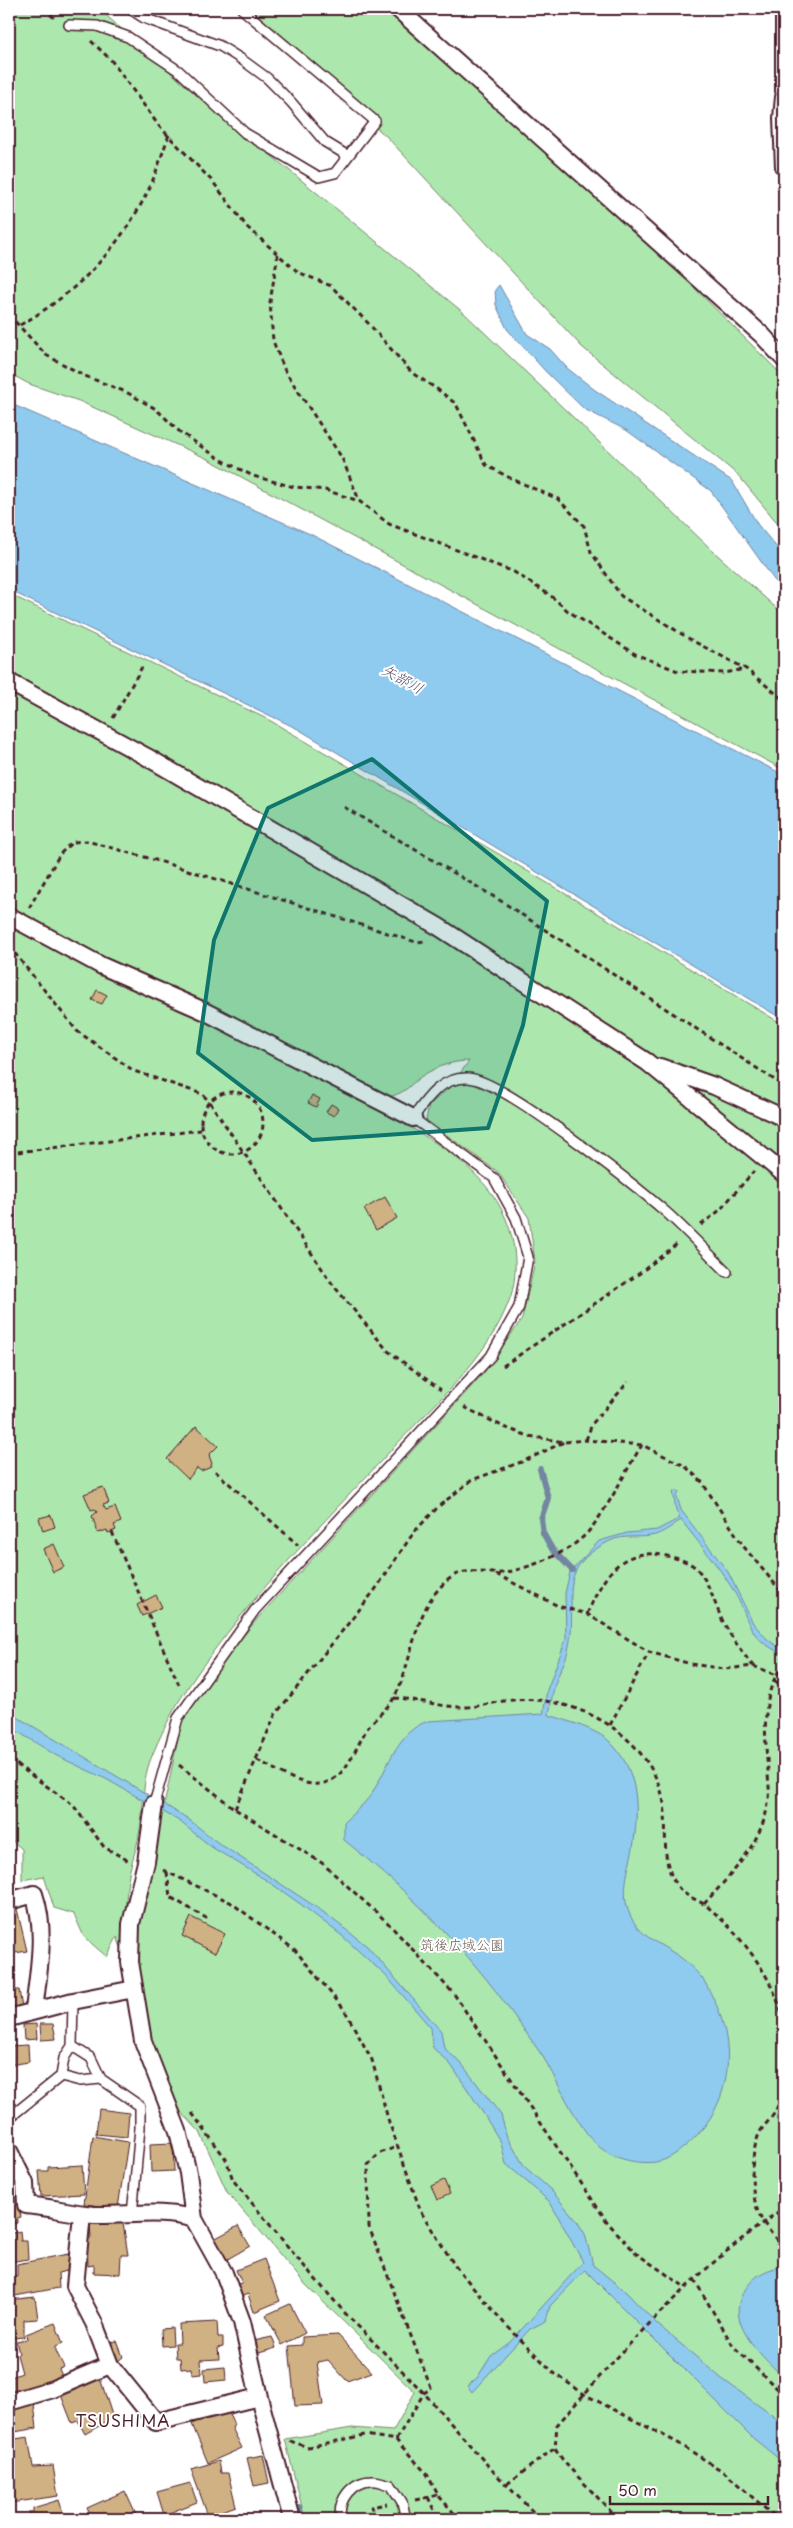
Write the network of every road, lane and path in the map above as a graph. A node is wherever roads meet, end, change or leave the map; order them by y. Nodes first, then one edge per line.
1 (43, 9) edge
2 (130, 9) edge
3 (242, 9) edge
4 (398, 9) edge
5 (784, 9) edge
6 (69, 25) junction
7 (784, 91) edge
8 (784, 97) edge
9 (169, 135) junction
10 (348, 156) junction
11 (784, 167) edge
12 (278, 254) junction
13 (9, 315) edge
14 (20, 325) junction
15 (784, 359) edge
16 (359, 501) junction
17 (142, 667) dead end
18 (746, 669) junction
19 (9, 682) edge
20 (784, 700) edge
21 (104, 734) junction
22 (344, 807) dead end
23 (15, 919) edge
24 (439, 928) junction
25 (9, 946) edge
26 (647, 1062) junction
27 (784, 1086) edge
28 (210, 1100) junction
29 (413, 1118) junction
30 (784, 1118) edge
31 (201, 1130) junction
32 (244, 1152) junction
33 (9, 1153) edge
34 (761, 1164) dead end
35 (784, 1174) edge
36 (690, 1234) junction
37 (726, 1272) dead end
38 (499, 1369) dead end
39 (628, 1382) dead end
40 (453, 1398) junction
41 (468, 1398) dead end
42 (586, 1440) junction
43 (564, 1442) junction
44 (642, 1445) junction
45 (215, 1471) dead end
46 (112, 1532) dead end
47 (308, 1553) junction
48 (494, 1573) junction
49 (784, 1595) edge
50 (586, 1614) junction
51 (649, 1652) junction
52 (784, 1664) edge
53 (754, 1666) junction
54 (777, 1675) junction
55 (774, 1682) junction
56 (180, 1687) dead end
57 (784, 1687) edge
58 (394, 1698) junction
59 (610, 1725) junction
60 (9, 1759) edge
61 (257, 1760) junction
62 (164, 1767) junction
63 (154, 1804) joint
64 (235, 1809) junction
65 (146, 1862) junction
66 (167, 1872) junction
67 (9, 1901) edge
68 (704, 1904) junction
69 (208, 1920) dead end
70 (134, 1990) junction
71 (73, 2002) junction
72 (34, 2011) junction
73 (9, 2018) edge
74 (784, 2021) edge
75 (72, 2046) junction
76 (61, 2076) junction
77 (101, 2079) junction
78 (187, 2107) dead end
79 (9, 2118) edge
80 (397, 2147) junction
81 (9, 2151) edge
82 (784, 2208) edge
83 (82, 2214) junction
84 (132, 2215) junction
85 (194, 2219) junction
86 (763, 2222) junction
87 (784, 2249) edge
88 (694, 2279) junction
89 (685, 2287) junction
90 (110, 2365) junction
91 (424, 2393) junction
92 (584, 2394) junction
93 (784, 2396) edge
94 (258, 2397) junction
95 (9, 2402) edge
96 (269, 2431) junction
97 (396, 2440) junction
98 (555, 2448) junction
99 (507, 2484) junction
100 (428, 2497) dead end
101 (292, 2519) edge
102 (341, 2519) edge
103 (406, 2519) edge
104 (438, 2519) edge
105 (459, 2519) edge
106 (540, 2519) edge
107 (618, 2519) edge
108 (777, 2519) edge

1 - 6 path
2 - 10 lane
3 - 10 lane
4 - 15 street
5 - 7 street
6 - 9 path
6 - 10 lane
8 - 11 street
9 - 12 path
9 - 14 path
12 - 16 path
12 - 18 path
13 - 14 path
14 - 16 path
16 - 18 path
17 - 21 path
18 - 20 path
19 - 21 street
21 - 24 street
22 - 27 path
23 - 24 path
23 - 29 street
24 - 26 street
25 - 28 path
26 - 30 street
26 - 35 street
28 - 31 path
28 - 32 path
28 - 32 path
29 - 36 lane
29 - 40 lane
31 - 32 path
31 - 33 path
32 - 40 path
34 - 36 path
36 - 37 lane
36 - 38 path
39 - 42 path
40 - 47 lane
41 - 43 path
42 - 43 path
42 - 44 path
43 - 61 path
44 - 48 path
44 - 49 path
45 - 47 path
46 - 56 path
47 - 62 lane
48 - 50 path
48 - 58 path
50 - 51 path
50 - 53 path
51 - 53 path
51 - 59 path
52 - 54 path
53 - 54 path
54 - 55 path
55 - 57 path
55 - 68 path
58 - 59 path
58 - 61 path
59 - 68 path
60 - 65 path
61 - 64 path
62 - 63 lane
62 - 64 path
63 - 65 street
64 - 89 path
65 - 66 path
65 - 70 street
66 - 69 path
66 - 80 path
67 - 72 street
68 - 74 path
70 - 71 street
70 - 85 street
71 - 72 street
71 - 75 lane
72 - 73 street
74 - 86 path
75 - 76 lane
75 - 77 lane
76 - 77 lane
76 - 79 lane
77 - 84 lane
78 - 91 path
80 - 91 path
80 - 92 path
81 - 83 street
82 - 86 path
83 - 84 street
83 - 90 street
84 - 85 street
85 - 94 street
86 - 87 path
86 - 88 path
88 - 89 path
88 - 93 path
89 - 92 path
90 - 94 street
90 - 95 street
91 - 97 path
91 - 99 path
92 - 98 path
92 - 108 path
94 - 96 street
96 - 97 path
96 - 101 street
97 - 105 path
98 - 99 path
98 - 107 path
99 - 106 path
100 - 104 path
102 - 103 lane

